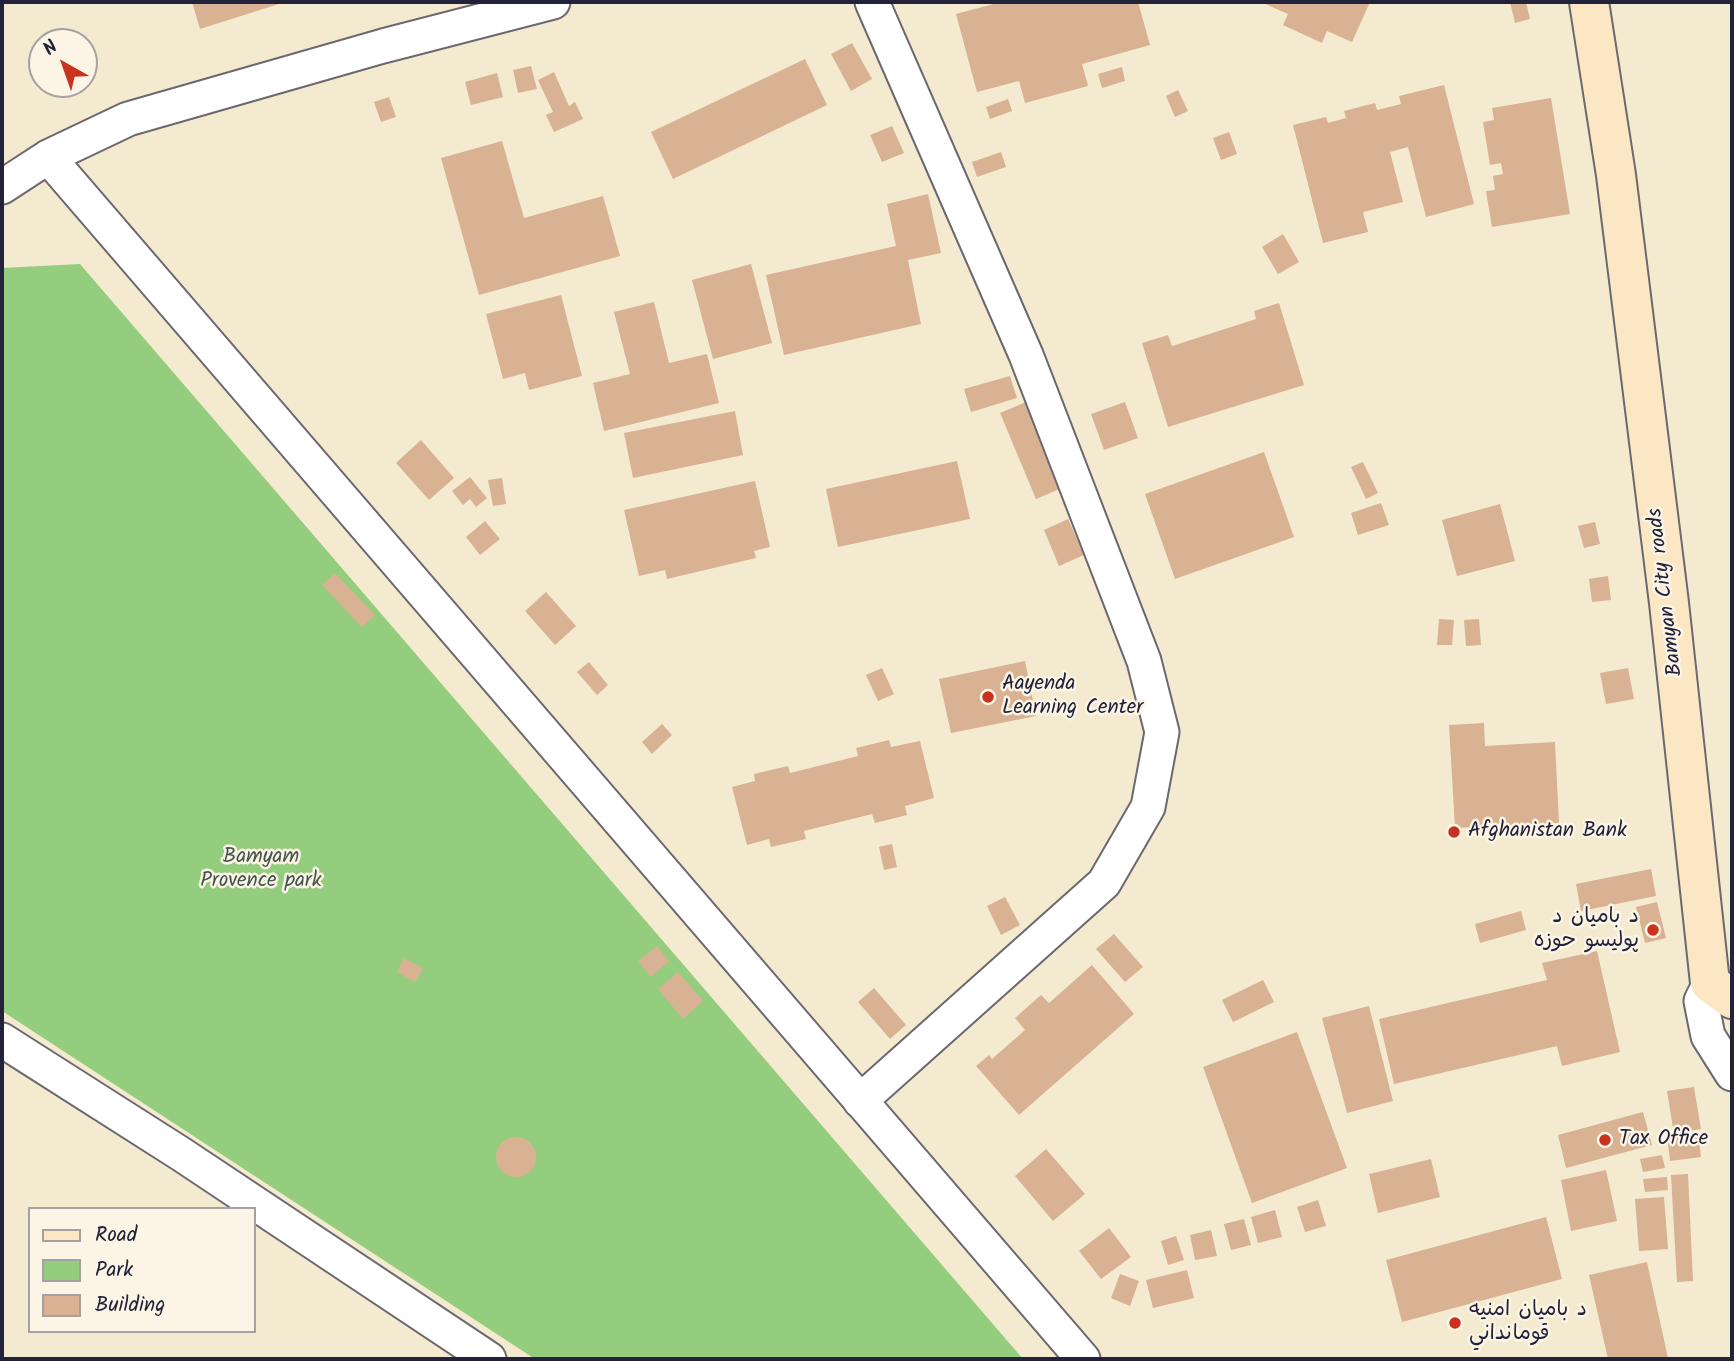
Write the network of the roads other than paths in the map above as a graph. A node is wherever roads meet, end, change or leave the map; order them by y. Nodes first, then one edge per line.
1 (553, 2) edge
2 (872, 2) edge
3 (1589, 2) edge
4 (48, 157) junction
5 (2, 187) edge
6 (1721, 991) edge
7 (2, 1040) edge
8 (1732, 1074) edge
9 (860, 1101) junction
10 (489, 1359) edge
11 (1083, 1359) edge

1 - 4 street
2 - 9 street
3 - 6 street, Bamyan City roads
4 - 5 street
4 - 9 street
6 - 8 street
7 - 10 street
9 - 11 street

